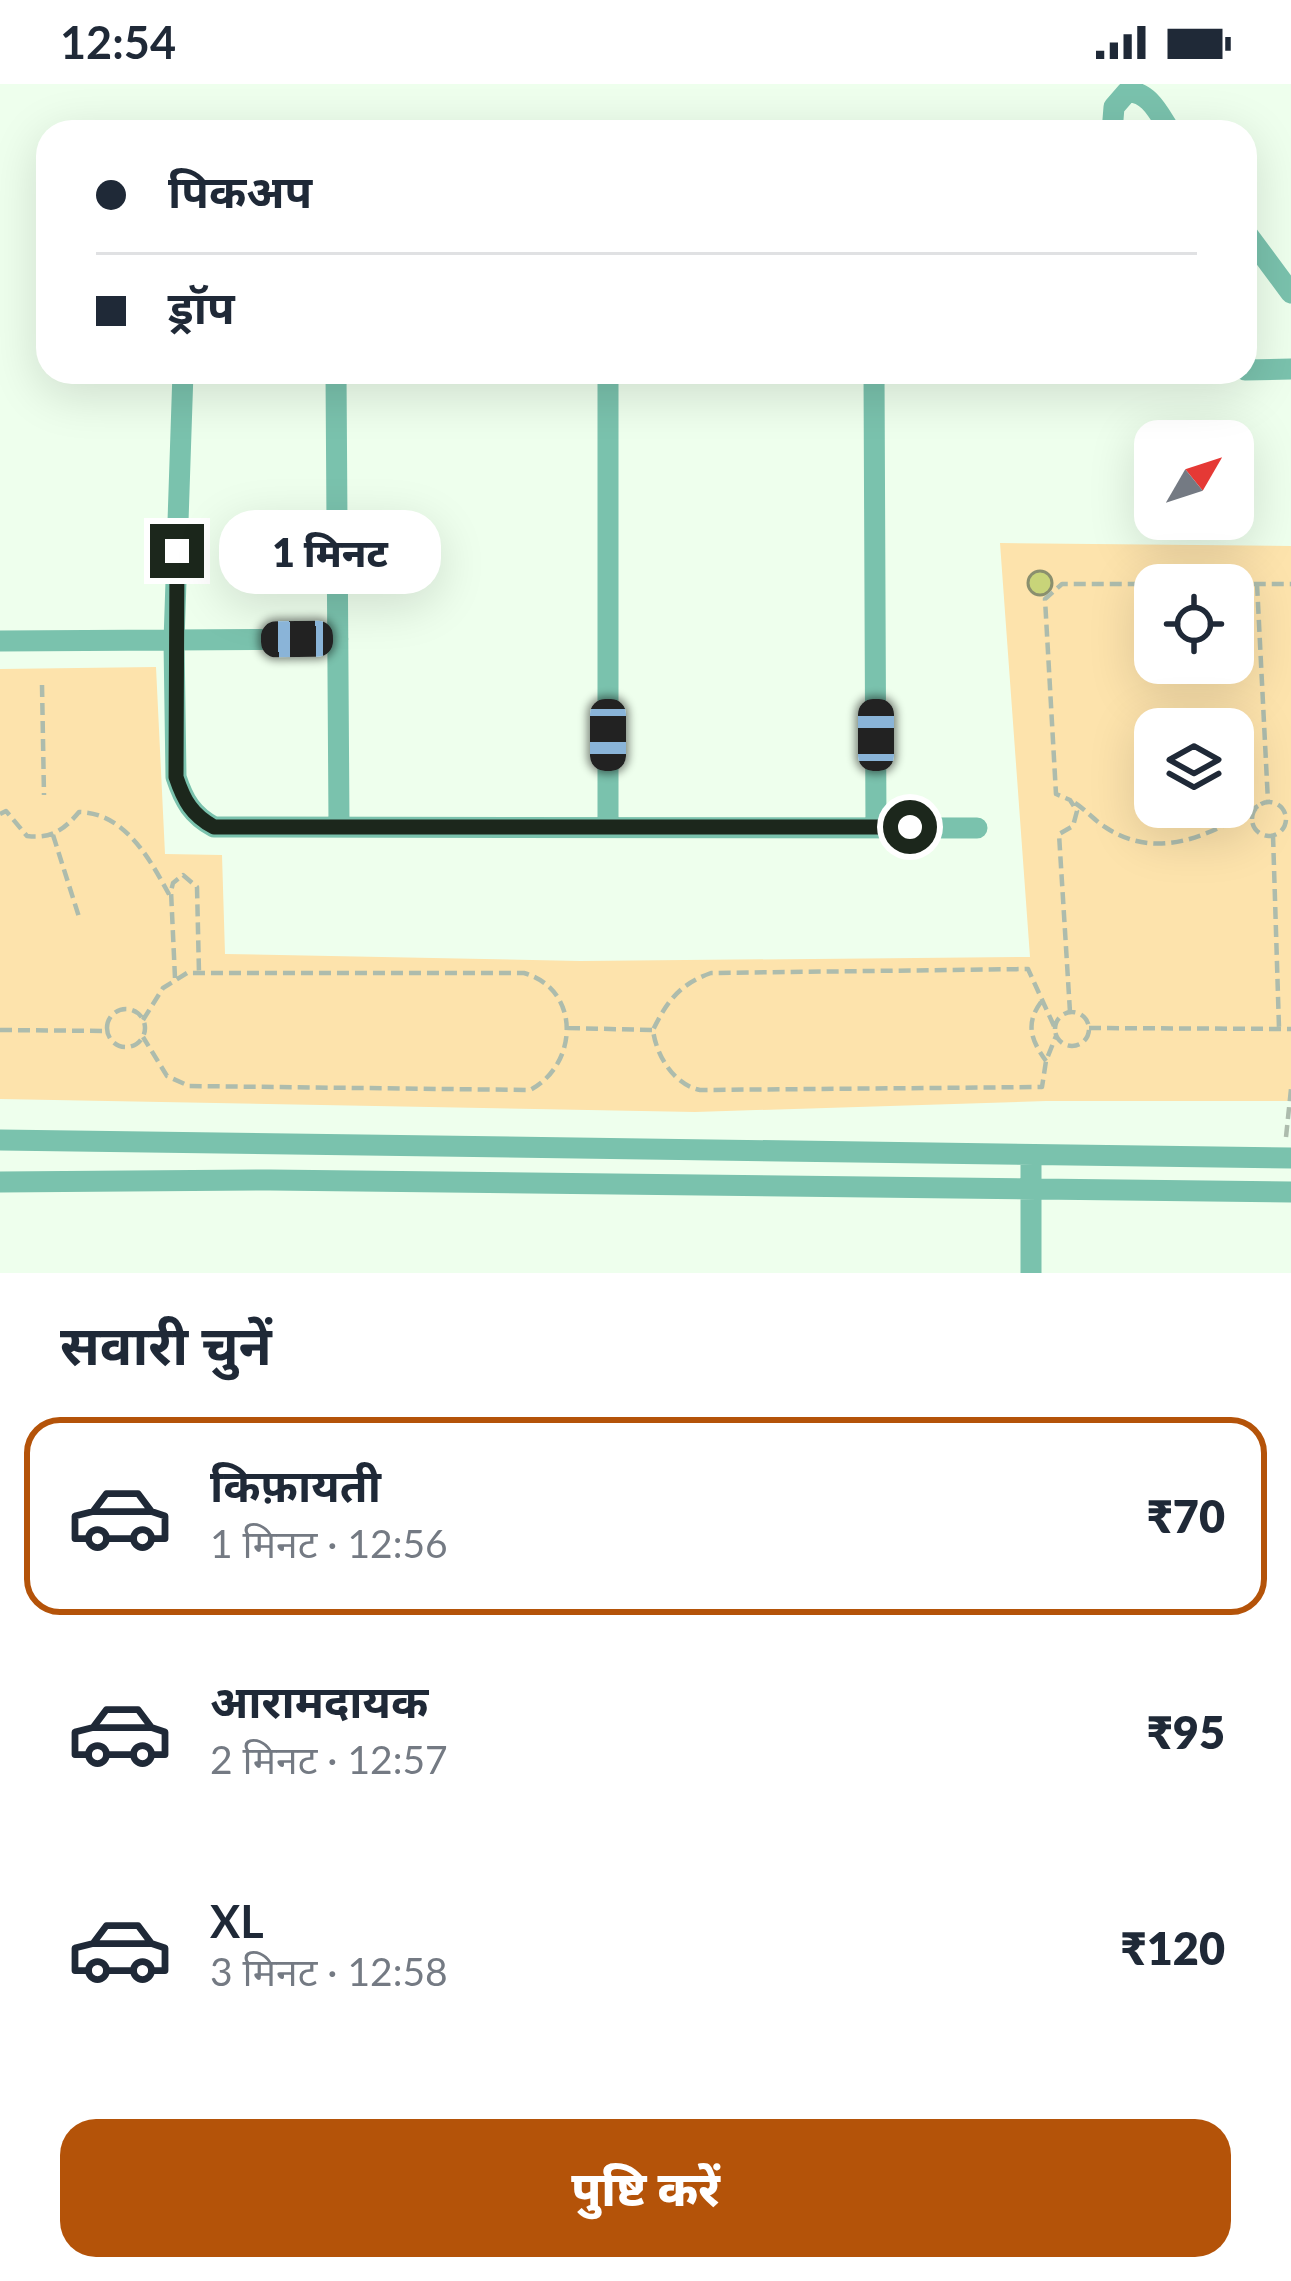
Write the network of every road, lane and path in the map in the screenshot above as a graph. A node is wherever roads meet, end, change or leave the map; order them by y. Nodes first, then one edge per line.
1 (1113, 120) edge
2 (1162, 120) edge
3 (1257, 247) edge
4 (1291, 293) edge
5 (1291, 369) edge
6 (1257, 370) edge
7 (183, 384) edge
8 (336, 384) edge
9 (608, 384) edge
10 (874, 384) edge
11 (1257, 584) junction
12 (1291, 584) edge
13 (338, 639) junction
14 (174, 640) junction
15 (0, 641) edge
16 (42, 686) dead end
17 (44, 795) dead end
18 (1070, 800) junction
19 (1268, 802) junction
20 (1258, 806) junction
21 (0, 814) edge
22 (1288, 823) edge
23 (339, 824) junction
24 (608, 826) junction
25 (876, 826) junction
26 (977, 828) dead end
27 (53, 835) junction
28 (1273, 836) junction
29 (171, 898) junction
30 (80, 920) dead end
31 (200, 973) junction
32 (175, 978) junction
33 (1041, 1001) junction
34 (1070, 1012) junction
35 (142, 1020) junction
36 (1054, 1026) junction
37 (568, 1028) junction
38 (1089, 1028) junction
39 (1279, 1029) junction
40 (1291, 1029) edge
41 (0, 1030) edge
42 (653, 1030) junction
43 (107, 1031) junction
44 (1056, 1036) junction
45 (143, 1037) junction
46 (1046, 1061) junction
47 (1291, 1089) edge
48 (0, 1140) edge
49 (1031, 1155) junction
50 (1287, 1158) edge
51 (0, 1182) edge
52 (1031, 1189) junction
53 (1291, 1192) edge
54 (1031, 1273) edge

1 - 2 street
3 - 4 street
5 - 6 street
7 - 14 street
8 - 13 street
9 - 24 street
10 - 25 street
11 - 12 path
11 - 18 path
11 - 19 path
13 - 14 street
13 - 23 street
14 - 15 street
14 - 23 street
16 - 17 path
18 - 20 path
18 - 34 path
19 - 20 path
19 - 22 path
20 - 28 path
21 - 27 path
22 - 28 path
23 - 24 street
24 - 25 street
25 - 26 street
27 - 29 path
27 - 30 path
28 - 39 path
29 - 31 path
29 - 32 path
31 - 32 path
31 - 37 path
32 - 35 path
33 - 36 path
33 - 42 path
33 - 46 path
34 - 36 path
34 - 38 path
35 - 43 path
35 - 45 path
36 - 44 path
37 - 42 path
37 - 45 path
38 - 39 path
38 - 44 path
39 - 40 path
41 - 43 path
42 - 46 path
43 - 45 path
44 - 46 path
47 - 50 path
48 - 49 street
49 - 50 street
49 - 52 street
51 - 52 street
52 - 53 street
52 - 54 street

